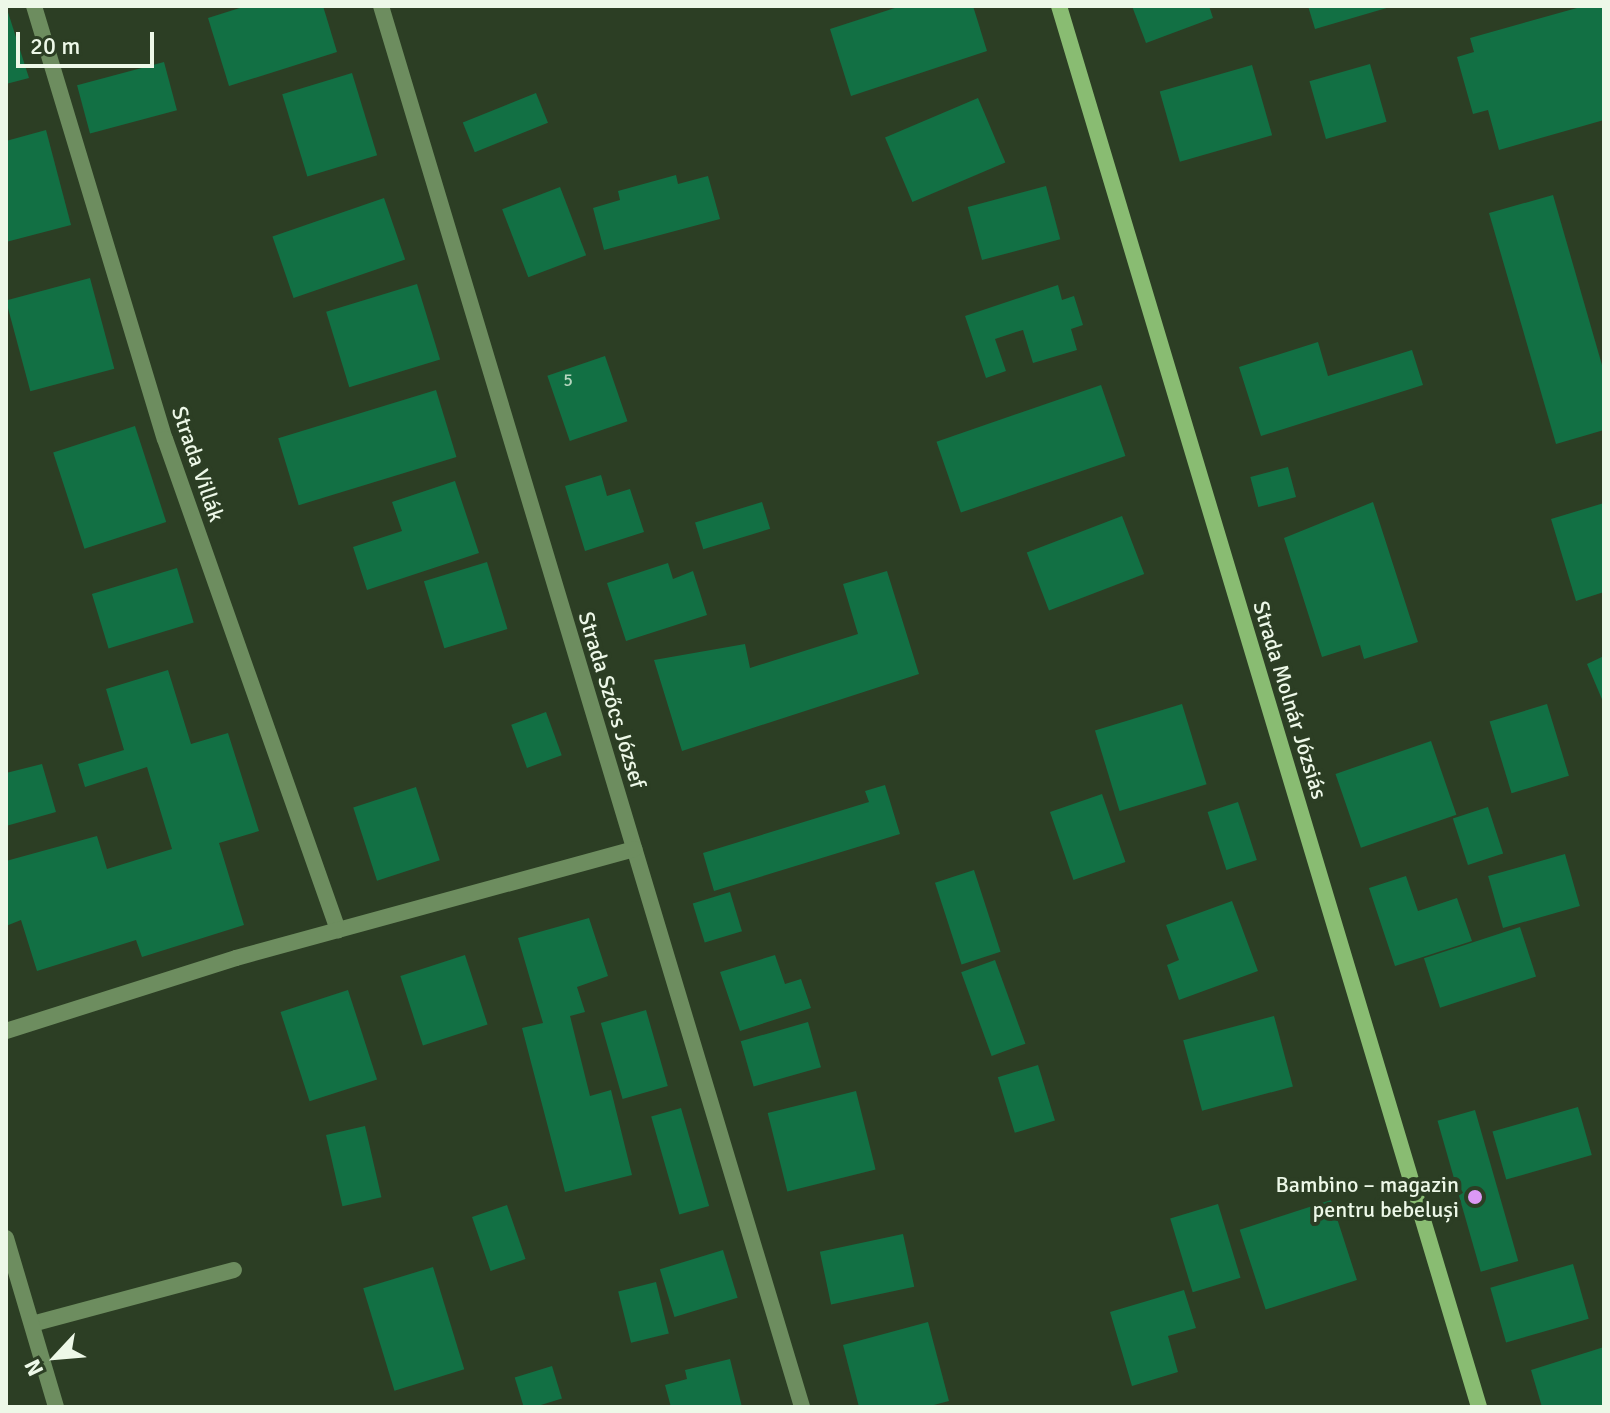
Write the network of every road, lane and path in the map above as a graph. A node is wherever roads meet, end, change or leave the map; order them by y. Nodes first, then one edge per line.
1 (34, 6) edge
2 (381, 6) edge
3 (1059, 6) edge
4 (634, 849) junction
5 (338, 930) junction
6 (6, 1031) edge
7 (6, 1238) edge
8 (234, 1270) dead end
9 (32, 1324) junction
10 (56, 1407) edge
11 (802, 1407) edge
12 (1479, 1407) edge

1 - 5 street, Strada Villák
2 - 4 street, Strada Szőcs József
3 - 12 street, Strada Molnár Józsiás
4 - 5 street
4 - 11 street, Strada Szőcs József
5 - 6 street
7 - 9 street
8 - 9 street
9 - 10 street

